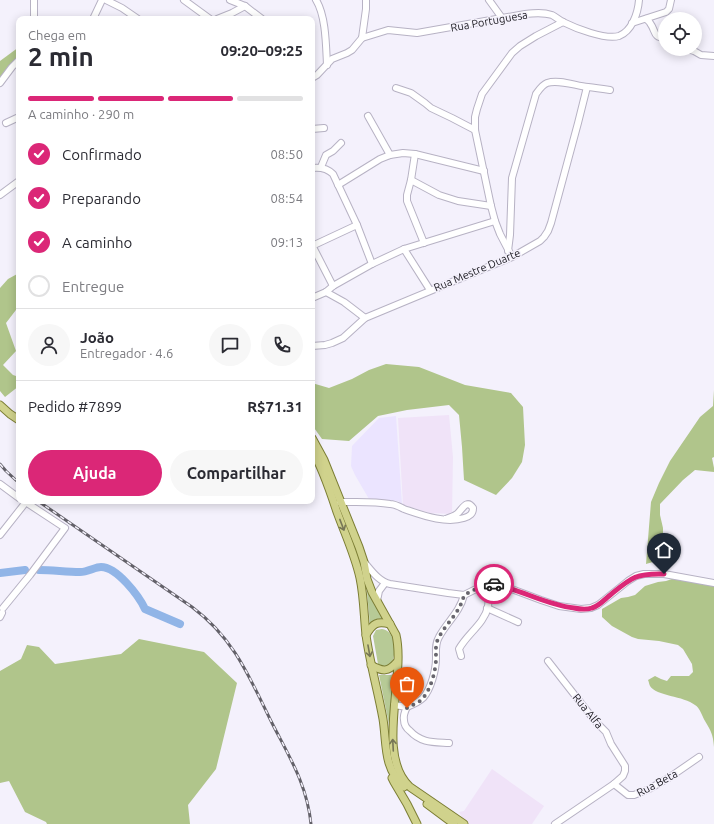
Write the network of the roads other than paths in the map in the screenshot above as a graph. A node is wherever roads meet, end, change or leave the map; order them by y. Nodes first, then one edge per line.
1 (34, 0) edge
2 (102, 0) edge
3 (106, 0) edge
4 (184, 0) edge
5 (230, 0) edge
6 (316, 0) edge
7 (366, 0) edge
8 (489, 0) edge
9 (639, 0) edge
10 (671, 0) edge
11 (245, 6) junction
12 (34, 16) edge
13 (95, 16) edge
14 (134, 16) edge
15 (206, 16) edge
16 (224, 16) edge
17 (258, 16) edge
18 (502, 18) junction
19 (646, 18) junction
20 (563, 22) junction
21 (632, 23) junction
22 (658, 37) edge
23 (362, 38) junction
24 (702, 55) edge
25 (714, 56) edge
26 (16, 63) edge
27 (327, 65) junction
28 (315, 76) edge
29 (0, 83) edge
30 (587, 87) junction
31 (396, 88) dead end
32 (610, 90) dead end
33 (368, 116) dead end
34 (16, 118) edge
35 (6, 123) dead end
36 (324, 128) dead end
37 (315, 129) edge
38 (475, 130) junction
39 (340, 143) dead end
40 (416, 154) junction
41 (390, 155) junction
42 (315, 168) edge
43 (321, 168) junction
44 (484, 171) junction
45 (411, 180) junction
46 (16, 183) edge
47 (338, 185) junction
48 (0, 195) edge
49 (490, 206) junction
50 (495, 221) junction
51 (357, 225) junction
52 (424, 243) junction
53 (315, 245) edge
54 (404, 249) junction
55 (508, 250) junction
56 (315, 252) edge
57 (512, 257) junction
58 (372, 264) junction
59 (333, 286) junction
60 (430, 290) junction
61 (326, 292) junction
62 (315, 297) edge
63 (365, 318) junction
64 (315, 346) edge
65 (0, 405) edge
66 (0, 411) edge
67 (16, 418) edge
68 (16, 422) edge
69 (315, 444) edge
70 (315, 456) edge
71 (0, 484) edge
72 (16, 496) edge
73 (340, 502) junction
74 (23, 504) edge
75 (28, 504) edge
76 (446, 519) dead end
77 (0, 535) edge
78 (364, 562) junction
79 (385, 583) junction
80 (714, 583) edge
81 (489, 584) junction
82 (464, 595) junction
83 (377, 601) junction
84 (487, 608) junction
85 (1, 612) edge
86 (518, 622) dead end
87 (390, 624) junction
88 (366, 635) junction
89 (461, 656) dead end
90 (548, 661) dead end
91 (397, 662) junction
92 (372, 665) junction
93 (394, 705) junction
94 (407, 708) junction
95 (449, 743) dead end
96 (699, 757) dead end
97 (392, 771) junction
98 (614, 784) junction
99 (410, 792) junction
100 (404, 800) junction
101 (417, 824) edge
102 (454, 824) edge
103 (464, 824) edge
104 (555, 824) edge

1 - 12 street
2 - 13 street
3 - 14 street
4 - 15 street
5 - 11 street
6 - 27 street
7 - 23 street
8 - 18 street
9 - 21 street, Rua Portuguesa
10 - 19 street
11 - 16 street
11 - 17 street
18 - 20 street, Rua Portuguesa
18 - 23 street, Rua Portuguesa
19 - 21 street
19 - 22 street
20 - 21 street, Rua Portuguesa
20 - 38 street
23 - 27 street
24 - 25 street
26 - 29 street
27 - 28 street
30 - 32 street
30 - 55 street
30 - 57 street, Rua Mestre Duarte
31 - 38 street
33 - 41 street
34 - 35 street
36 - 37 street
38 - 44 street
39 - 43 street
40 - 41 street
40 - 44 street
40 - 45 street
41 - 47 street
42 - 43 street
43 - 47 street
44 - 49 street
45 - 49 street
45 - 52 street
46 - 48 street
47 - 51 street
49 - 50 street
50 - 52 street
50 - 55 street
51 - 53 street
51 - 58 street
52 - 54 street
54 - 58 street
54 - 60 street
55 - 57 street
56 - 59 street
57 - 60 street, Rua Mestre Duarte
58 - 59 street
59 - 61 street
60 - 63 street, Rua Mestre Duarte
61 - 62 street
61 - 63 street
63 - 64 street, Rua Mestre Duarte
65 - 67 main road
66 - 68 main road
69 - 73 main road
70 -> 88 main road
71 - 72 street
73 - 76 street
73 - 78 main road
74 - 77 street
75 - 85 street
78 - 79 street
78 - 83 main road
79 - 82 street
79 - 83 street
80 - 81 street
81 - 82 street
81 - 84 street
82 - 94 street
83 - 87 main road
84 - 86 street
84 - 89 street
87 - 88 main road
87 - 91 main road
88 -> 92 main road
90 - 98 street, Rua Alfa
91 - 92 main road
91 - 93 main road
92 - 97 main road
93 - 94 street
103 -> 93 main road
94 - 95 street
96 - 98 street, Rua Beta
97 - 99 main road
97 - 100 main road
98 - 104 street, Rua Alfa
99 - 100 main road
99 - 102 main road
100 - 101 main road

